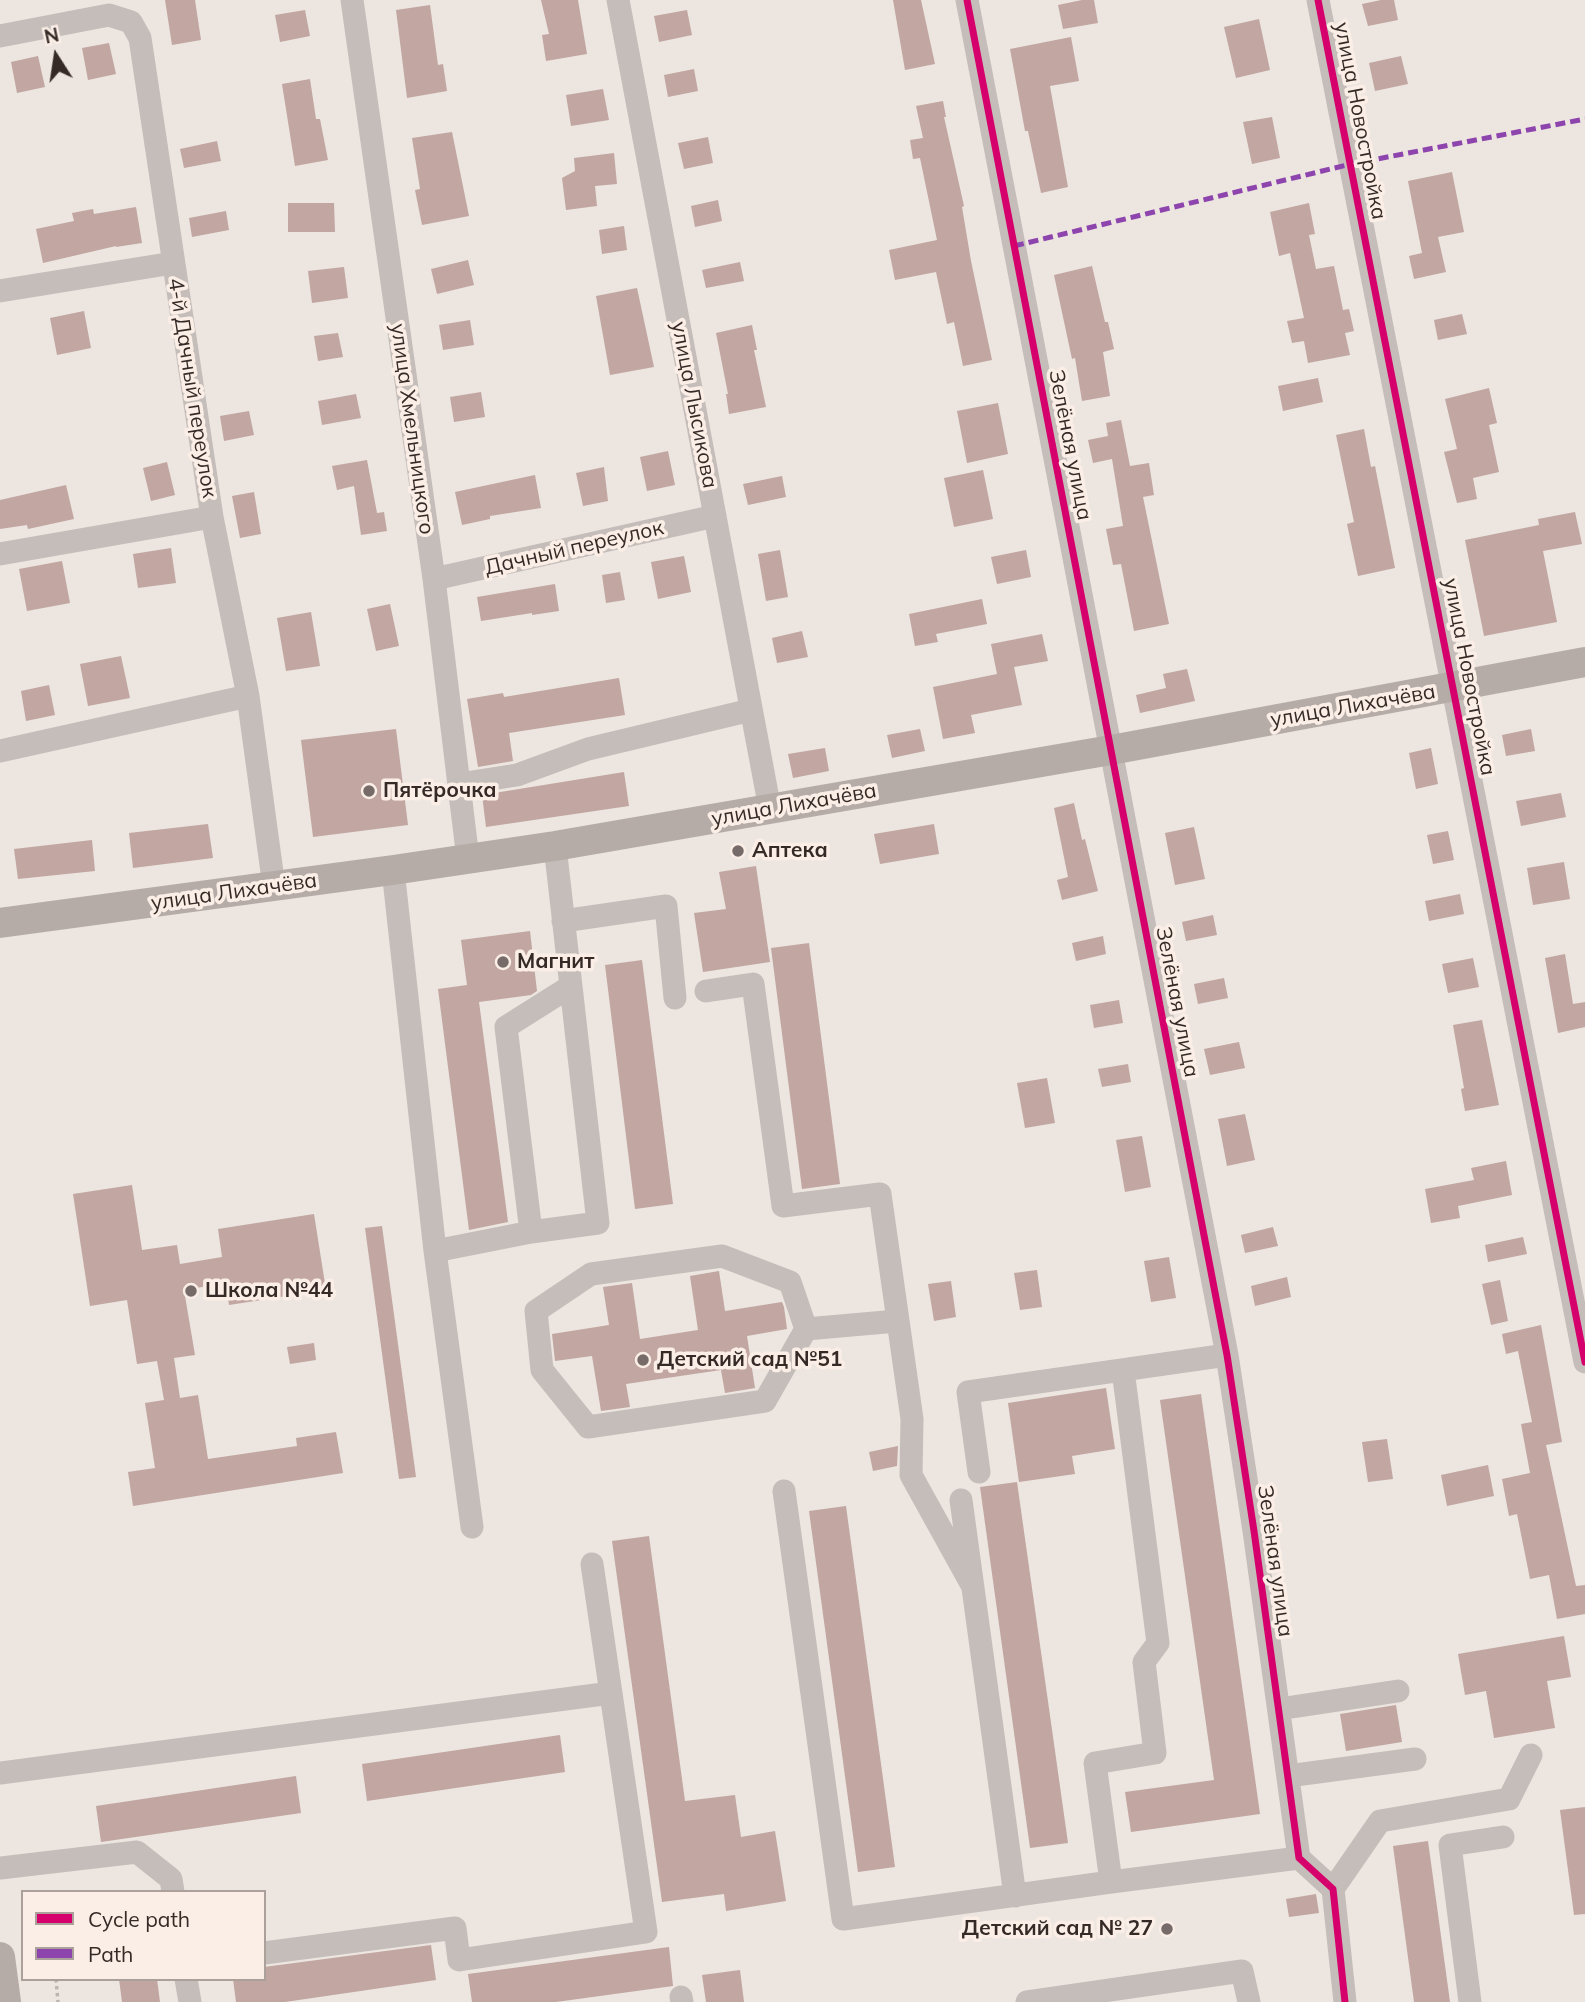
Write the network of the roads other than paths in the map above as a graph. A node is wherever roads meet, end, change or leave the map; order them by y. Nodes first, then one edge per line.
1 (352, 0) edge
2 (618, 0) edge
3 (967, 0) edge
4 (1318, 0) edge
5 (0, 36) edge
6 (173, 263) junction
7 (0, 291) edge
8 (715, 516) junction
9 (212, 517) junction
10 (0, 554) edge
11 (433, 579) junction
12 (1585, 662) edge
13 (1454, 688) junction
14 (248, 696) junction
15 (751, 710) junction
16 (1111, 750) junction
17 (0, 751) edge
18 (459, 784) junction
19 (770, 809) junction
20 (555, 846) junction
21 (468, 859) junction
22 (393, 870) junction
23 (274, 887) junction
24 (563, 920) junction
25 (0, 923) edge
26 (571, 986) junction
27 (706, 991) dead end
28 (675, 998) dead end
29 (531, 1232) junction
30 (435, 1251) junction
31 (897, 1321) junction
32 (806, 1328) junction
33 (1227, 1355) junction
34 (1585, 1362) edge
35 (1122, 1370) junction
36 (979, 1472) dead end
37 (784, 1491) dead end
38 (961, 1500) dead end
39 (472, 1527) dead end
40 (592, 1564) dead end
41 (973, 1587) junction
42 (1398, 1691) dead end
43 (611, 1693) junction
44 (1279, 1709) junction
45 (1531, 1755) dead end
46 (1415, 1759) dead end
47 (0, 1773) edge
48 (1288, 1776) junction
49 (1503, 1837) dead end
50 (1299, 1858) junction
51 (0, 1868) edge
52 (1111, 1882) junction
53 (1334, 1889) junction
54 (173, 1890) edge
55 (1016, 1896) junction
56 (266, 1953) edge
57 (0, 1957) edge
58 (186, 1981) edge
59 (6, 2002) edge
60 (190, 2002) edge
61 (1027, 2002) edge
62 (1249, 2002) edge
63 (1345, 2002) edge
64 (1470, 2002) edge

1 - 11 street, улица Хмельницкого
2 - 8 street, улица Лысикова
3 - 16 street, Зелёная улица
4 - 13 street, улица Новостройка
5 - 6 street, 4-й Дачный переулок
6 - 7 street
6 - 9 street, 4-й Дачный переулок
8 - 11 street, Дачный переулок
8 - 15 street, улица Лысикова
9 - 10 street
9 - 14 street, 4-й Дачный переулок
11 - 18 street, улица Хмельницкого
12 - 13 main road, улица Лихачёва
13 - 16 main road, улица Лихачёва
13 - 34 street, улица Новостройка
14 - 17 street
14 - 23 street, 4-й Дачный переулок
15 - 18 street
15 - 19 street, улица Лысикова
16 - 19 main road, улица Лихачёва
16 - 33 street, Зелёная улица
18 - 21 street, улица Хмельницкого
19 - 20 main road, улица Лихачёва
20 - 21 main road, улица Лихачёва
20 - 24 street
21 - 22 main road, улица Лихачёва
22 - 23 main road, улица Лихачёва
22 - 30 street
23 - 25 main road, улица Лихачёва
24 - 26 street
24 - 28 street
26 - 29 street
26 - 29 street
27 - 31 street
29 - 30 street
30 - 39 street
31 - 32 street
31 - 41 street
32 - 32 street
33 - 35 street
33 - 44 street, Зелёная улица
35 - 36 street
35 - 52 street
37 - 55 street
38 - 41 street
40 - 43 street
41 - 55 street
42 - 44 street
43 - 47 street
43 - 56 street
44 - 48 street, Зелёная улица
45 - 53 street
46 - 48 street
48 - 50 street, Зелёная улица
49 - 64 street
50 - 52 street
50 - 53 street
51 - 54 street
52 - 55 street
53 - 63 street
57 - 59 main road
58 - 60 street
61 - 62 street

